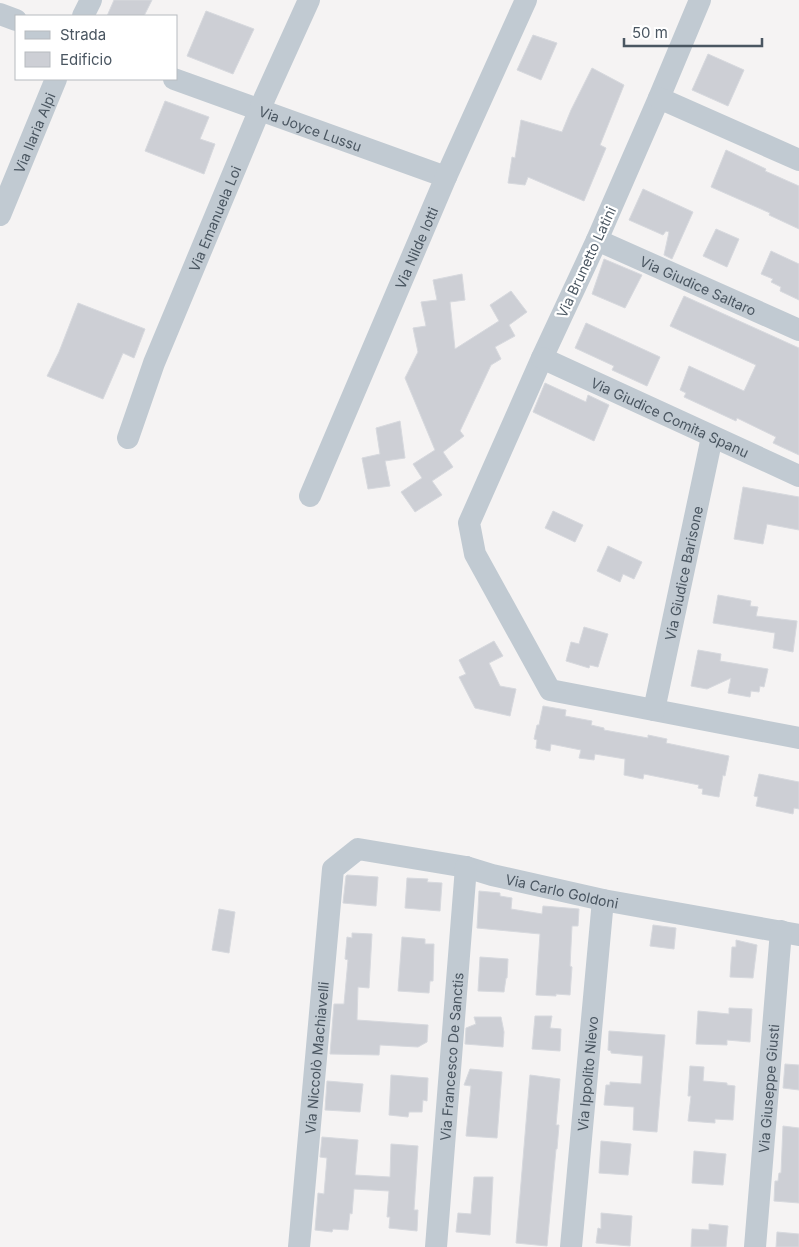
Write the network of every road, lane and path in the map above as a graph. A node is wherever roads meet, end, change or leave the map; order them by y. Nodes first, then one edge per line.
1 (91, 0) edge
2 (309, 0) edge
3 (526, 0) edge
4 (700, 0) edge
5 (0, 14) edge
6 (84, 15) edge
7 (15, 20) edge
8 (56, 80) edge
9 (177, 80) edge
10 (659, 98) junction
11 (259, 110) junction
12 (799, 160) edge
13 (446, 177) junction
14 (0, 215) edge
15 (597, 240) junction
16 (799, 330) edge
17 (542, 358) junction
18 (712, 437) junction
19 (128, 438) dead end
20 (799, 476) edge
21 (310, 496) dead end
22 (654, 710) junction
23 (799, 738) edge
24 (466, 867) junction
25 (334, 868) joint
26 (603, 900) junction
27 (790, 933) edge
28 (299, 1247) edge
29 (436, 1247) edge
30 (571, 1247) edge
31 (754, 1247) edge

1 - 6 street
2 - 11 street, Via Emanuela Loi
3 - 13 street, Via Nilde Iotti
4 - 10 street, Via Brunetto Latini
5 - 7 street
8 - 14 street, Via Ilaria Alpi
9 - 11 street, Via Joyce Lussu
10 - 12 street
10 - 15 street, Via Brunetto Latini
11 - 13 street, Via Joyce Lussu
11 - 19 street, Via Emanuela Loi
13 - 21 street, Via Nilde Iotti
15 - 16 street, Via Giudice Saltaro
15 - 17 street, Via Brunetto Latini
17 - 18 street, Via Giudice Comita Spanu
17 - 22 street, Via Brunetto Latini
18 - 20 street, Via Giudice Comita Spanu
18 - 22 street, Via Giudice Barisone
22 - 23 street
24 - 25 street, Via Carlo Goldoni
24 - 26 street, Via Carlo Goldoni
24 - 29 street, Via Francesco De Sanctis
25 - 28 street, Via Niccolò Machiavelli
26 - 27 street, Via Carlo Goldoni
26 - 30 street, Via Ippolito Nievo
27 - 31 street, Via Giuseppe Giusti

